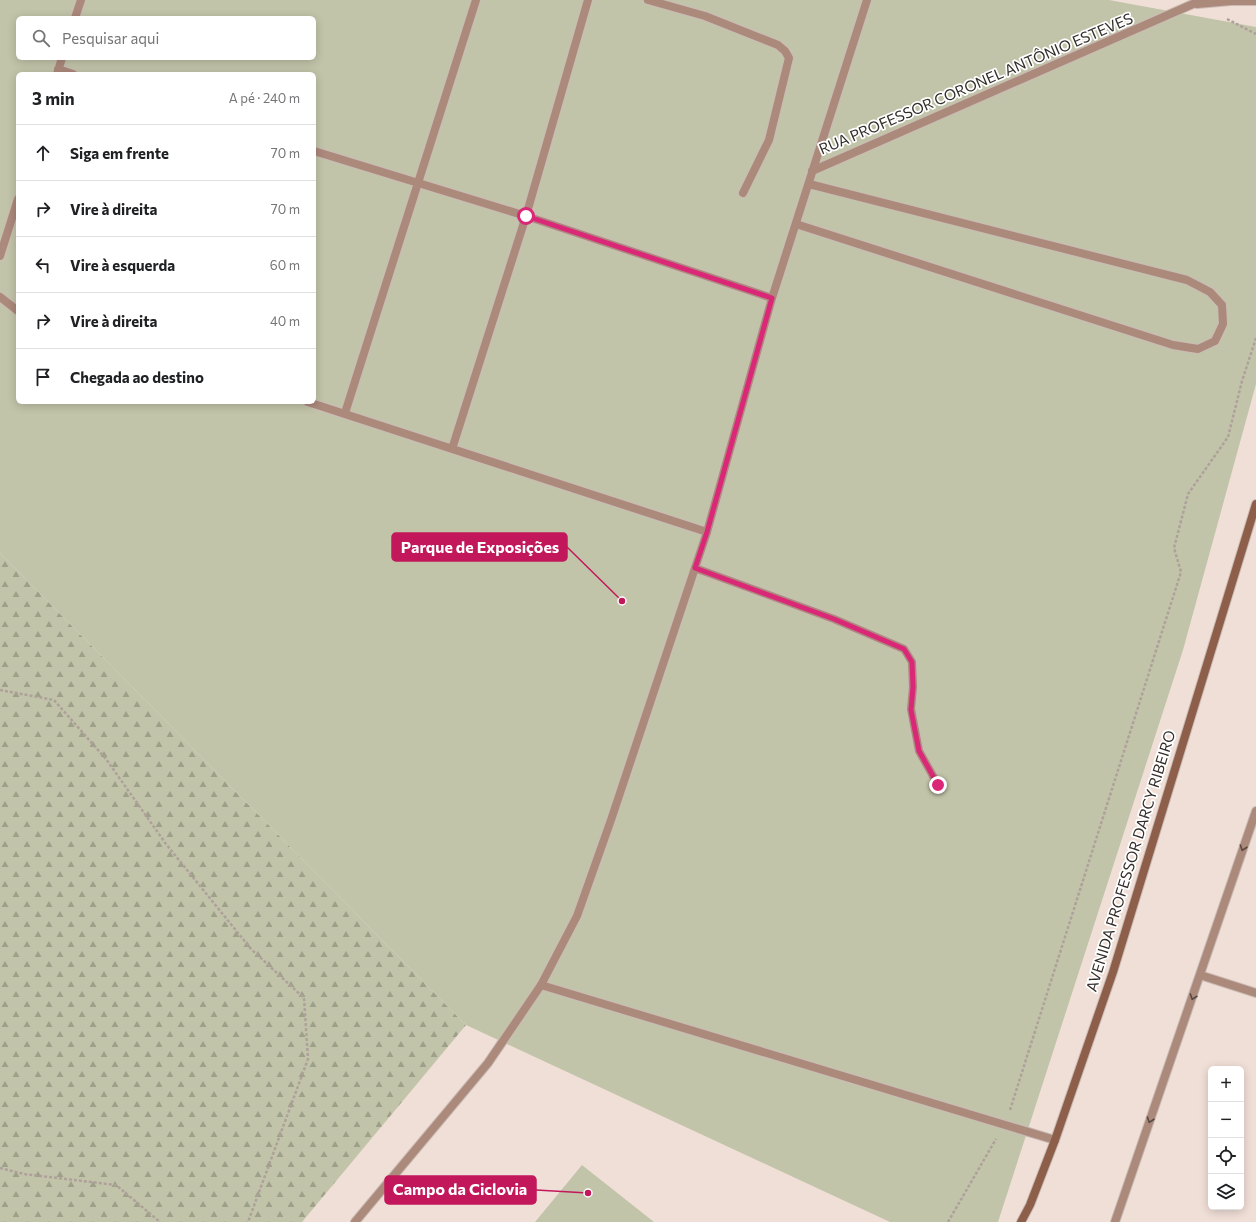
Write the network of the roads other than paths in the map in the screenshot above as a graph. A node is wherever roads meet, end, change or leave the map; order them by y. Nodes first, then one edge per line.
1 (81, 0) edge
2 (476, 0) edge
3 (588, 0) edge
4 (648, 0) edge
5 (867, 0) edge
6 (1199, 2) edge
7 (1256, 2) edge
8 (76, 16) edge
9 (61, 60) edge
10 (58, 72) edge
11 (316, 152) edge
12 (812, 171) junction
13 (418, 184) junction
14 (809, 184) junction
15 (743, 193) dead end
16 (16, 205) edge
17 (526, 216) junction
18 (796, 224) junction
19 (0, 256) edge
20 (0, 296) edge
21 (772, 298) junction
22 (16, 309) edge
23 (315, 404) edge
24 (345, 413) junction
25 (452, 449) junction
26 (1256, 504) edge
27 (707, 532) junction
28 (695, 568) junction
29 (938, 785) dead end
30 (1256, 811) edge
31 (1200, 975) junction
32 (541, 985) junction
33 (1256, 993) edge
34 (1055, 1140) junction
35 (355, 1222) edge
36 (1021, 1222) edge
37 (1114, 1222) edge

1 - 8 street
2 - 13 street
3 - 17 street
4 - 15 street
5 - 12 street
6 - 7 street, RUA PROFESSOR CORONEL ANTÔNIO ESTEVES
6 - 12 street, RUA PROFESSOR CORONEL ANTÔNIO ESTEVES
9 - 10 street
11 - 13 street
12 - 14 street
13 - 17 street
13 - 24 street
14 - 18 street
14 - 18 street
16 - 19 street
17 - 21 street
17 - 25 street
18 - 21 street
20 - 22 street
21 - 27 street
23 - 24 street
24 - 25 street
25 - 27 street
26 - 34 main road, AVENIDA PROFESSOR DARCY RIBEIRO
27 - 28 street
28 - 29 street
28 - 32 street
30 -> 31 street
31 - 33 street
31 -> 37 street
32 - 34 street
32 - 35 street
34 - 36 main road, AVENIDA PROFESSOR DARCY RIBEIRO

